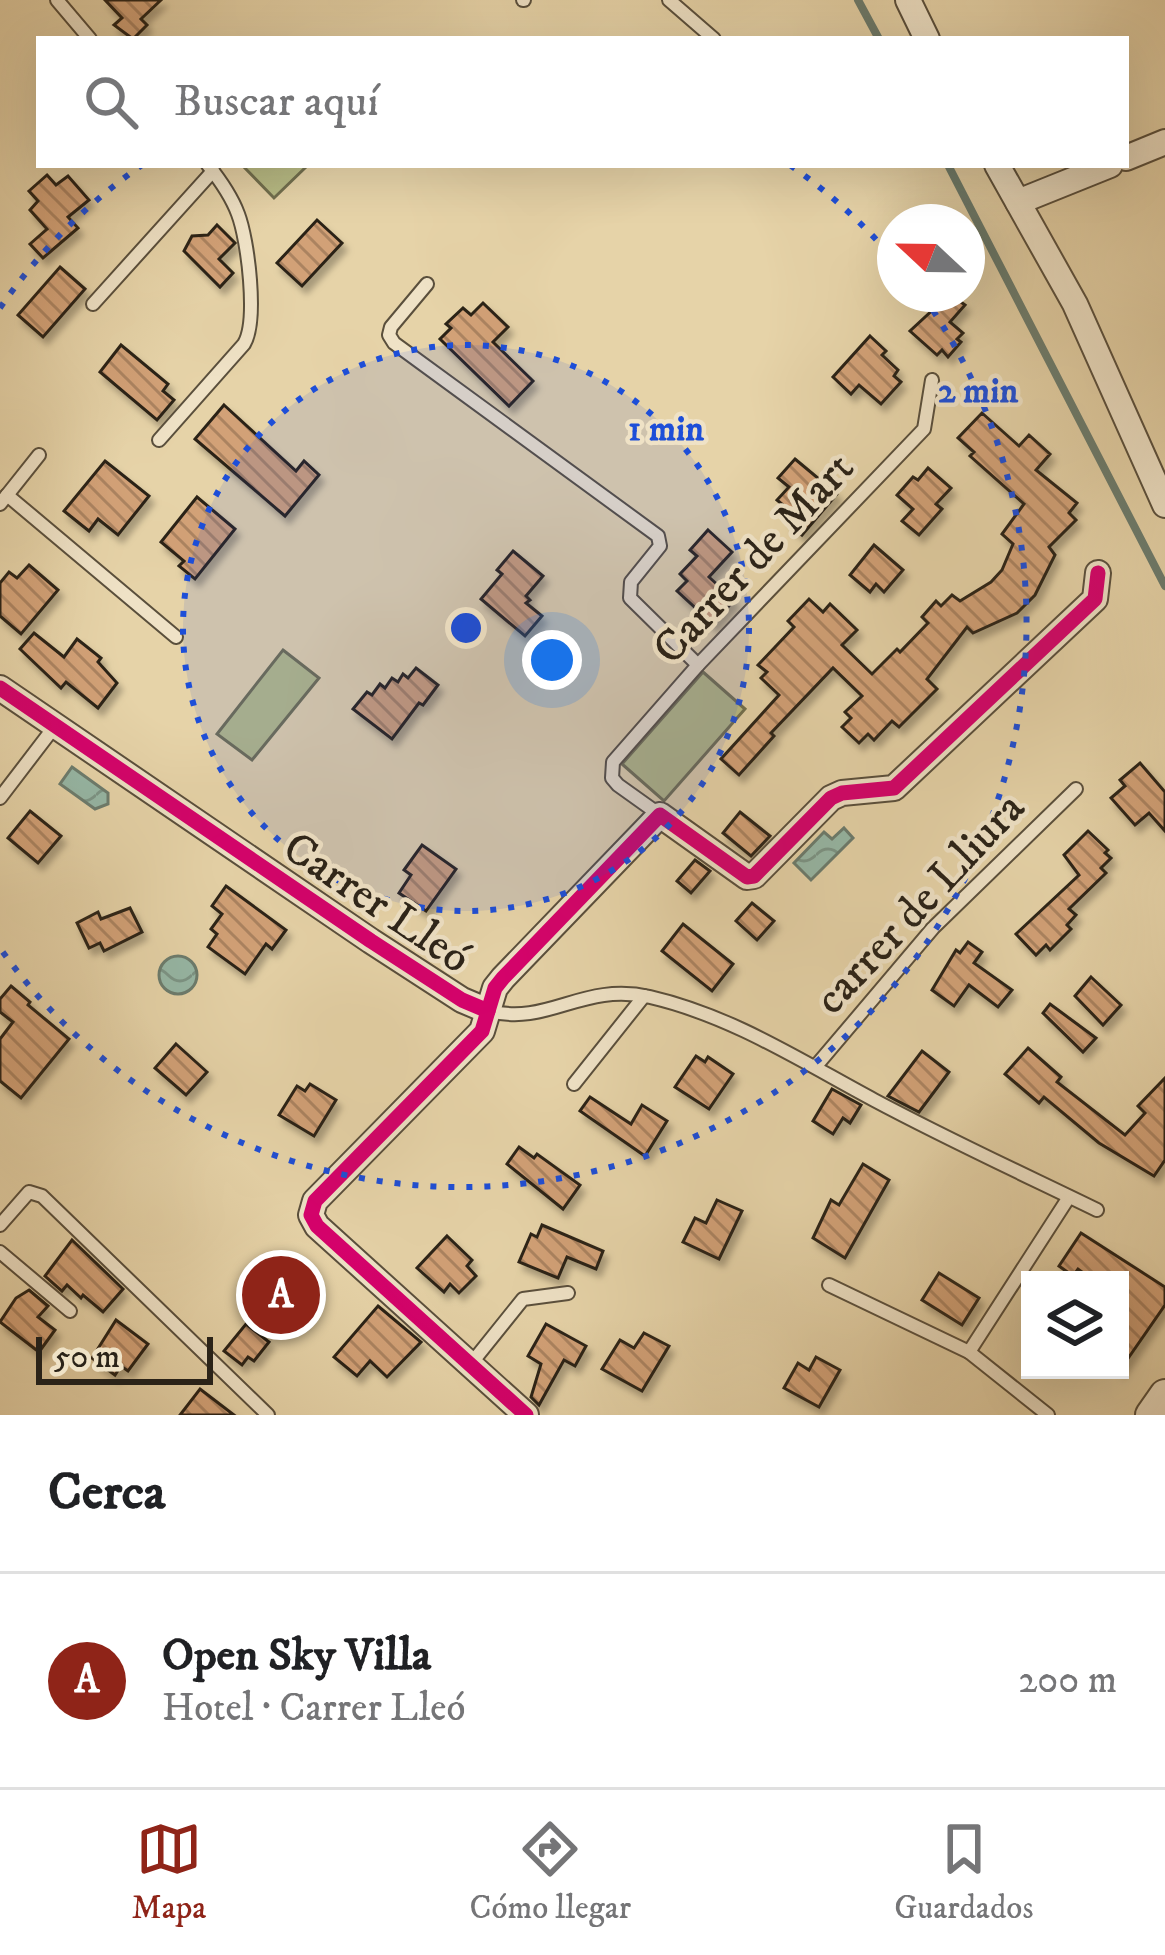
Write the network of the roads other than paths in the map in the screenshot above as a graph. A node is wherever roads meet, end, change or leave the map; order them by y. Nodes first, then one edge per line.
1 (57, 0) edge
2 (669, 0) edge
3 (913, 1) edge
4 (87, 36) edge
5 (711, 36) edge
6 (926, 36) edge
7 (1165, 142) edge
8 (1129, 157) edge
9 (211, 168) edge
10 (999, 168) edge
11 (1103, 168) edge
12 (1018, 202) junction
13 (427, 284) dead end
14 (93, 304) dead end
15 (932, 380) dead end
16 (159, 440) dead end
17 (39, 455) dead end
18 (4, 499) edge
19 (1165, 505) edge
20 (1098, 573) dead end
21 (176, 638) dead end
22 (698, 665) junction
23 (0, 688) edge
24 (55, 726) junction
25 (1076, 789) dead end
26 (0, 798) edge
27 (660, 815) junction
28 (644, 996) junction
29 (488, 1011) junction
30 (816, 1066) junction
31 (574, 1084) dead end
32 (1069, 1196) junction
33 (1096, 1210) dead end
34 (0, 1225) edge
35 (0, 1252) edge
36 (829, 1285) dead end
37 (568, 1293) dead end
38 (70, 1311) dead end
39 (969, 1352) junction
40 (469, 1365) junction
41 (1165, 1395) edge
42 (268, 1415) edge
43 (526, 1415) edge
44 (1048, 1415) edge
45 (1151, 1415) edge

1 - 4 lane
2 - 5 lane
3 - 6 street
7 - 8 street
9 - 14 lane
9 - 16 lane
10 - 12 street
11 - 12 street
12 - 19 street
13 - 22 lane
15 - 22 lane, Carrer de Mart
17 - 18 lane
18 - 21 lane
20 - 27 street
22 - 27 lane, Carrer de Mart
23 - 24 street, Carrer Lleó
24 - 26 lane
24 - 29 street, Carrer Lleó
25 - 30 lane, carrer de Lliura
27 - 29 street
28 - 29 lane, carrer de Lliura
28 - 30 lane, carrer de Lliura
28 - 31 lane
29 - 40 street, Carrer Lleó
30 - 32 lane, carrer de Lliura
32 - 33 lane, carrer de Lliura
32 - 39 lane
34 - 42 lane
35 - 38 lane
36 - 39 lane
37 - 40 lane
39 - 44 lane
40 - 43 street, Carrer Lleó
41 - 45 street

